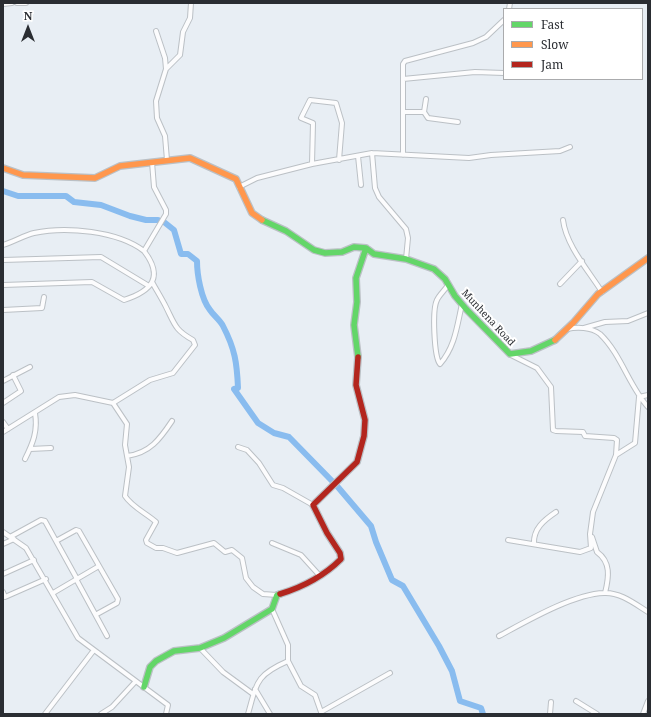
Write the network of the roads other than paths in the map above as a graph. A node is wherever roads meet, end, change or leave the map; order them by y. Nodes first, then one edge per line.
1 (12, 3) edge
2 (17, 3) edge
3 (26, 3) edge
4 (191, 3) edge
5 (3, 4) edge
6 (503, 21) edge
7 (156, 31) dead end
8 (166, 69) junction
9 (503, 73) edge
10 (403, 79) junction
11 (426, 99) dead end
12 (403, 112) junction
13 (424, 112) junction
14 (458, 122) dead end
15 (570, 147) dead end
16 (372, 153) junction
17 (403, 155) junction
18 (358, 156) junction
19 (167, 160) junction
20 (339, 160) junction
21 (152, 162) junction
22 (312, 164) junction
23 (3, 168) edge
24 (361, 184) dead end
25 (240, 187) junction
26 (563, 220) dead end
27 (3, 245) edge
28 (366, 248) junction
29 (144, 251) junction
30 (648, 258) edge
31 (406, 259) junction
32 (3, 260) edge
33 (582, 261) junction
34 (150, 284) junction
35 (560, 284) dead end
36 (3, 285) edge
37 (448, 285) junction
38 (602, 292) junction
39 (44, 297) dead end
40 (462, 304) junction
41 (3, 310) edge
42 (648, 313) edge
43 (584, 328) junction
44 (567, 329) junction
45 (510, 354) junction
46 (30, 367) dead end
47 (13, 375) junction
48 (3, 382) edge
49 (648, 395) edge
50 (639, 397) junction
51 (3, 403) edge
52 (113, 403) junction
53 (648, 407) edge
54 (35, 413) junction
55 (172, 421) dead end
56 (3, 422) edge
57 (8, 429) junction
58 (3, 432) edge
59 (238, 447) dead end
60 (51, 448) dead end
61 (30, 449) junction
62 (616, 455) junction
63 (127, 456) junction
64 (25, 459) dead end
65 (314, 505) junction
66 (556, 512) dead end
67 (3, 532) edge
68 (590, 534) junction
69 (12, 538) junction
70 (508, 540) dead end
71 (56, 541) junction
72 (272, 543) dead end
73 (3, 544) edge
74 (534, 544) junction
75 (34, 560) junction
76 (99, 566) junction
77 (3, 574) edge
78 (320, 576) junction
79 (77, 579) junction
80 (46, 580) junction
81 (3, 592) edge
82 (54, 593) junction
83 (605, 593) junction
84 (277, 595) junction
85 (272, 609) junction
86 (648, 612) edge
87 (97, 614) junction
88 (107, 636) dead end
89 (499, 636) dead end
90 (200, 648) junction
91 (94, 650) junction
92 (288, 662) junction
93 (390, 673) dead end
94 (135, 682) junction
95 (144, 687) junction
96 (254, 691) junction
97 (576, 701) dead end
98 (648, 701) edge
99 (551, 702) dead end
100 (322, 713) edge
101 (45, 714) edge
102 (101, 714) edge
103 (166, 714) edge
104 (248, 714) edge
105 (270, 714) edge
106 (550, 714) edge
107 (597, 714) edge
108 (643, 714) edge

1 - 5 street
2 - 3 street
4 - 8 street
6 - 10 street
7 - 8 street
8 - 19 street
9 - 10 street
10 - 12 street
11 - 13 street
12 - 13 street
12 - 17 street
13 - 14 street
15 - 17 street
16 - 17 street
16 - 18 street
16 - 31 street
18 - 20 street
18 - 24 street
19 - 21 street, Munhena Road
19 - 25 street, Munhena Road
20 - 22 street
20 - 22 street
21 - 23 street, Munhena Road
21 - 29 street
22 - 25 street
25 - 28 street, Munhena Road
26 - 33 street
27 - 29 street
28 - 31 street, Munhena Road
28 - 65 street
29 - 34 street
30 - 38 street, Munhena Road
31 - 37 street, Munhena Road
32 - 34 street
33 - 35 street
33 - 38 street
34 - 36 street
34 - 52 street
37 - 40 street, Munhena Road
37 - 40 street
38 - 44 street, Munhena Road
39 - 41 street
40 - 45 street, Munhena Road
42 - 43 street
43 - 44 street
43 - 50 street
44 - 45 street, Munhena Road
45 - 62 street
46 - 47 street
47 - 48 street
47 - 51 street
49 - 50 street
50 - 53 street
50 - 62 street
52 - 54 street
52 - 63 street
54 - 57 street
54 - 61 street
55 - 63 street
56 - 57 street
57 - 58 street
59 - 65 street
60 - 61 street
61 - 64 street
62 - 68 street
63 - 84 street
65 - 78 street
66 - 74 street
67 - 69 street
68 - 74 street
68 - 83 street
69 - 71 street
69 - 73 street
69 - 75 street
70 - 74 street
71 - 76 street
71 - 79 street
72 - 78 street
75 - 77 street
75 - 80 street
76 - 79 street
76 - 87 street
78 - 84 street
79 - 82 street
79 - 87 street
80 - 81 street
80 - 82 street
82 - 91 street
83 - 86 street
83 - 89 street
84 - 85 street
85 - 90 street
85 - 92 street
87 - 88 street
90 - 95 street
90 - 96 street
91 - 94 street
91 - 101 street
92 - 96 street
92 - 100 street
93 - 100 street
94 - 95 street
94 - 102 street
95 - 103 street
96 - 104 street
96 - 105 street
97 - 107 street
98 - 108 street
99 - 106 street

